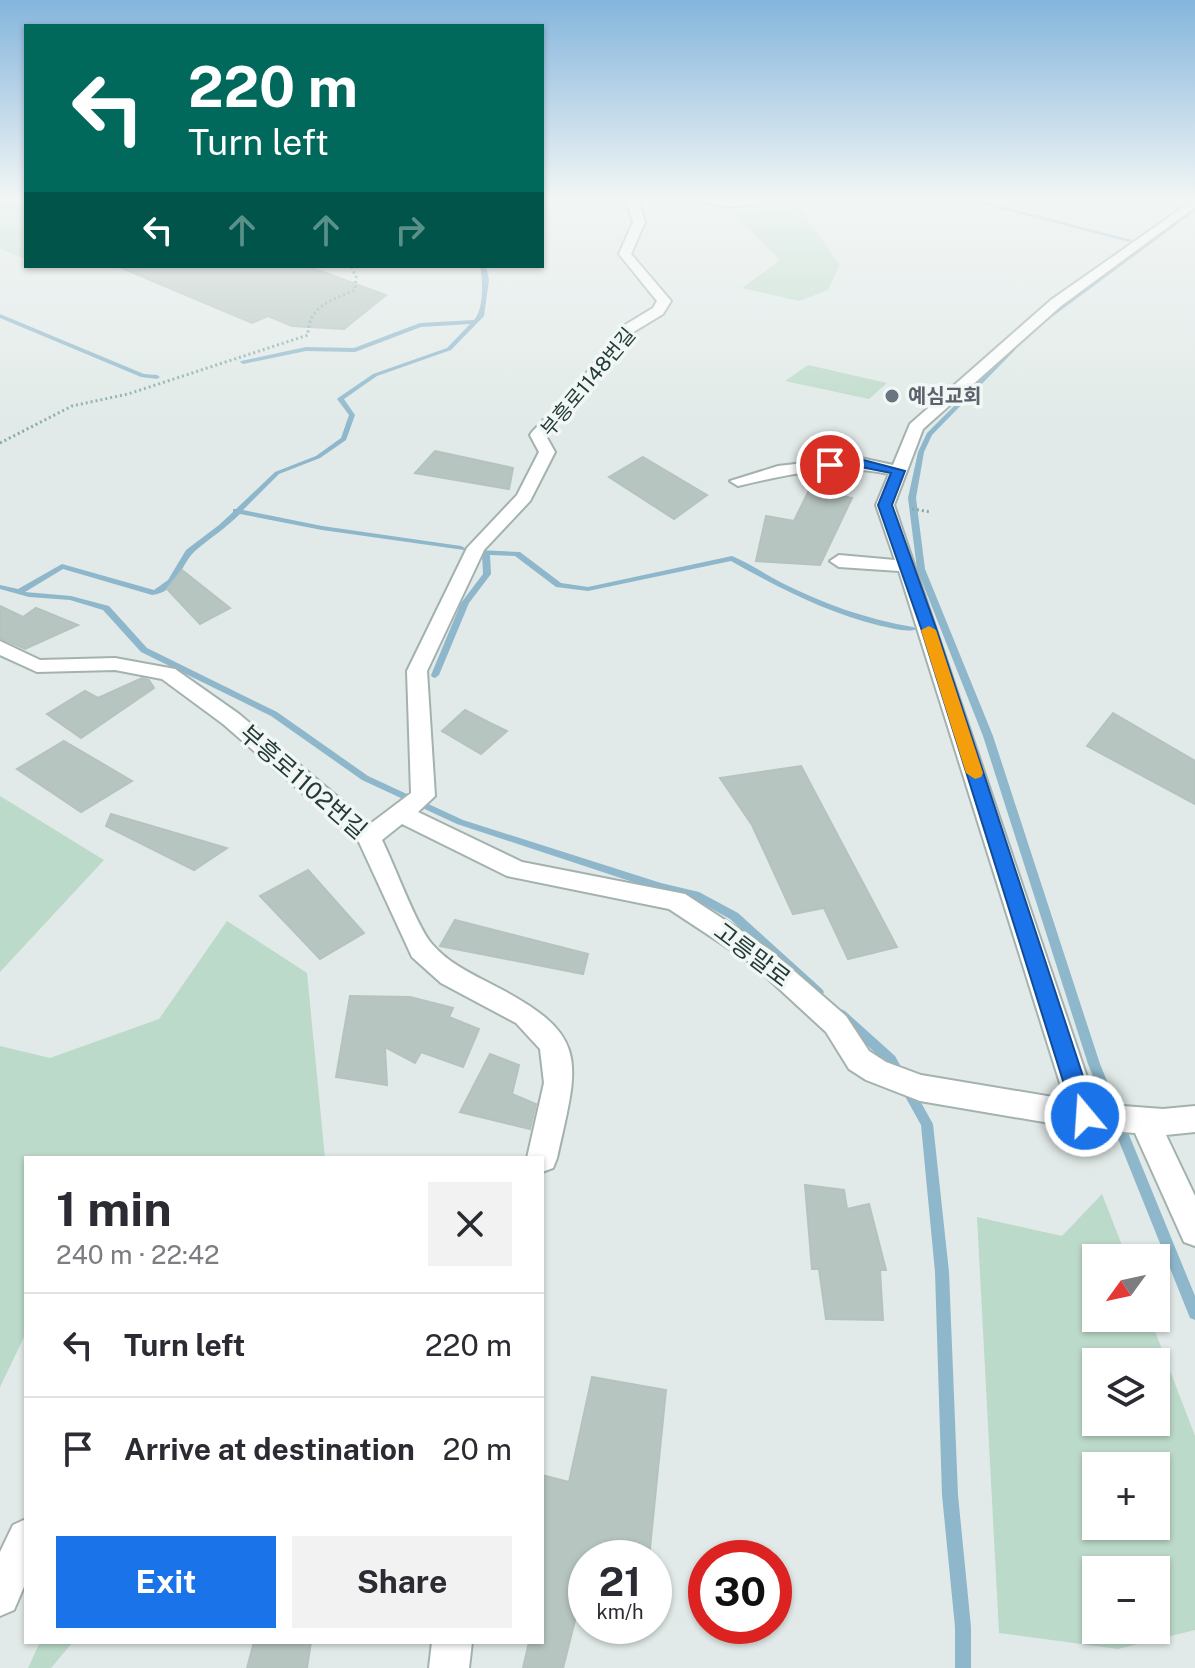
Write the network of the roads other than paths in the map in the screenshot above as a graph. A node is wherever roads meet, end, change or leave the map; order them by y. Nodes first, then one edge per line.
1 (643, 276) edge
2 (1093, 276) edge
3 (898, 471) junction
4 (738, 481) dead end
5 (839, 561) dead end
6 (906, 566) junction
7 (0, 647) edge
8 (399, 814) junction
9 (369, 837) junction
10 (1085, 1116) junction
11 (1138, 1119) junction
12 (1195, 1119) edge
13 (542, 1156) edge
14 (1195, 1231) edge
15 (24, 1542) edge
16 (0, 1596) edge
17 (452, 1644) edge
18 (449, 1668) edge

1 - 8 street, 부흥로1148번길
2 - 3 street
3 - 4 street
3 - 6 street
5 - 6 street
6 - 10 street
7 - 9 street, 부흥로1102번길
8 - 9 street
8 - 10 street, 고릉말로
9 - 13 street, 부흥로1102번길
10 - 11 street, 고릉말로
11 - 12 street, 고릉말로
11 - 14 street
15 - 16 street
17 - 18 street

